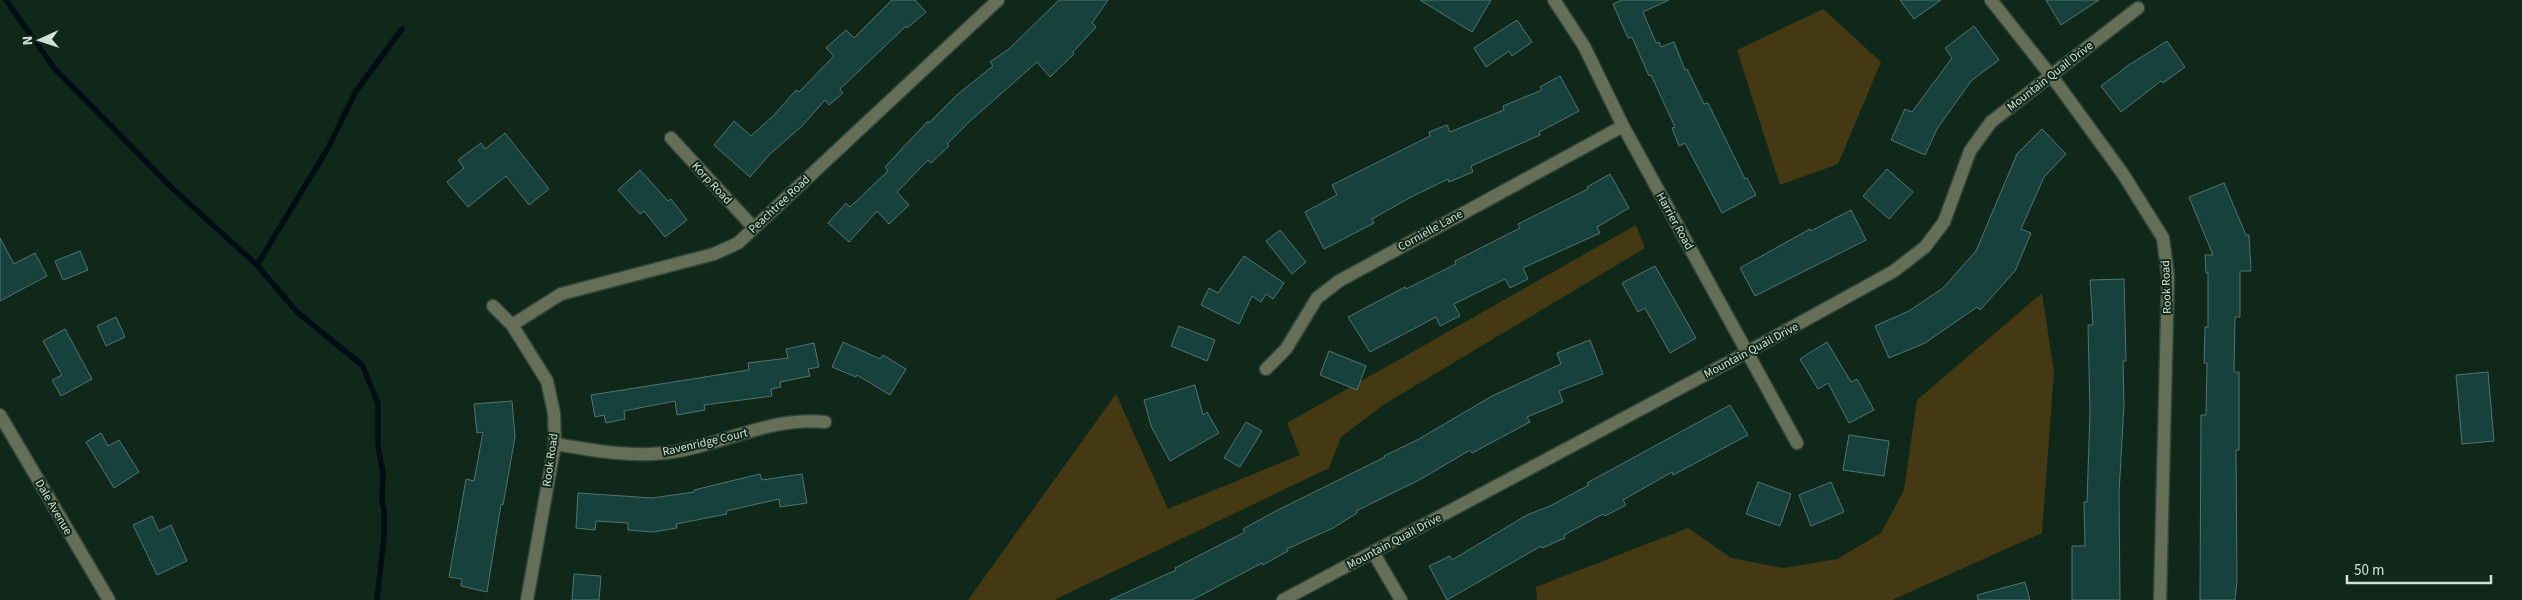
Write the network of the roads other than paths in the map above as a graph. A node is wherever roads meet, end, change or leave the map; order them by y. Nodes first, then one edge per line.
1 (998, 0) edge
2 (1991, 0) edge
3 (1558, 1) edge
4 (2138, 8) dead end
5 (2049, 75) junction
6 (1623, 126) junction
7 (671, 138) dead end
8 (754, 228) junction
9 (493, 306) dead end
10 (512, 325) junction
11 (1747, 352) junction
12 (1266, 369) dead end
13 (0, 414) edge
14 (825, 422) dead end
15 (1797, 442) dead end
16 (554, 444) junction
17 (1374, 552) junction
18 (109, 600) edge
19 (527, 600) edge
20 (1283, 600) edge
21 (1401, 600) edge
22 (2160, 600) edge

1 - 8 street, Peachtree Road
2 - 5 street, Rook Road
3 - 6 street, Harrier Road
4 - 5 street, Mountain Quail Drive
5 - 11 street, Mountain Quail Drive
5 - 22 street, Rook Road
6 - 11 street, Harrier Road
6 - 12 street, Cornielle Lane
7 - 8 street, Korp Road
8 - 10 street, Peachtree Road
9 - 10 street, Rook Road
10 - 16 street, Rook Road
11 - 15 street, Harrier Road
11 - 17 street, Mountain Quail Drive
13 - 18 street, Dale Avenue
14 - 16 street, Ravenridge Court
16 - 19 street, Rook Road
17 - 20 street, Mountain Quail Drive
17 - 21 street

